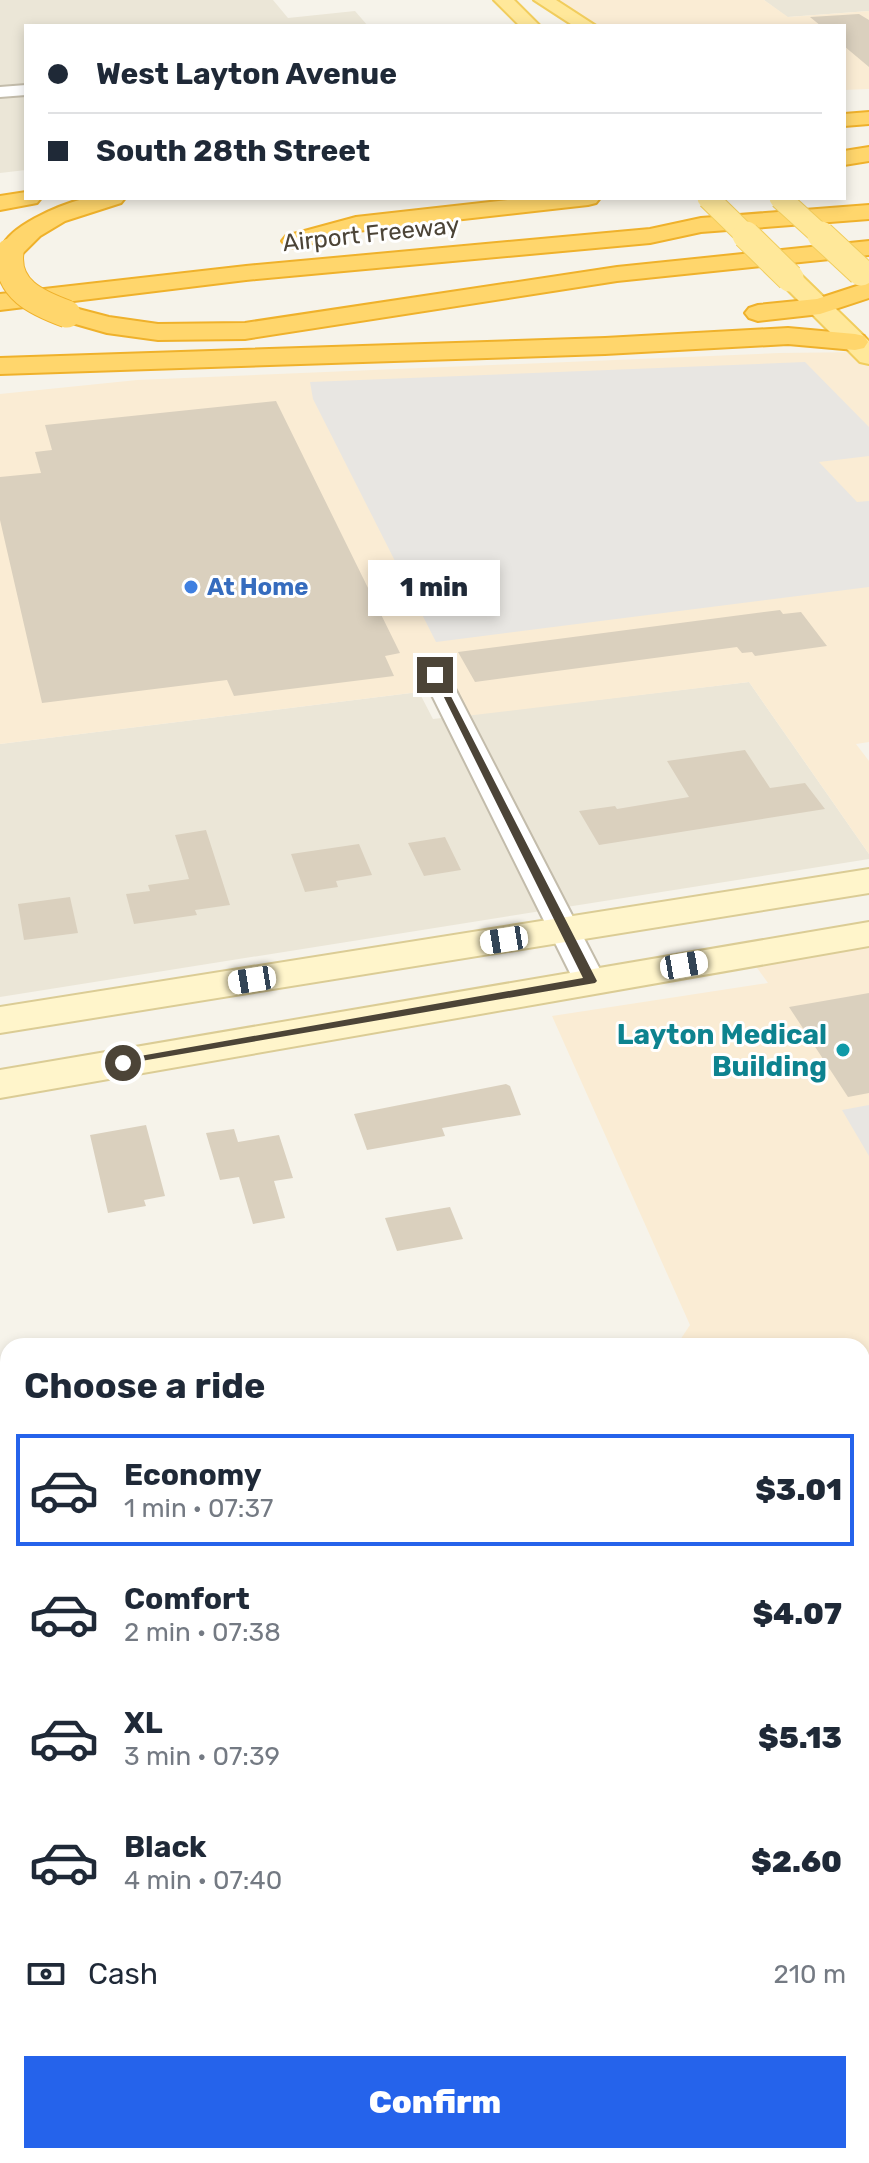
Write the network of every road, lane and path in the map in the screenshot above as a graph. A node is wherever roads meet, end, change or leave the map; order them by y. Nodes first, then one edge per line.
1 (503, 0) edge
2 (543, 0) edge
3 (560, 0) edge
4 (529, 24) edge
5 (585, 24) edge
6 (586, 24) edge
7 (24, 90) edge
8 (0, 92) edge
9 (869, 104) edge
10 (846, 105) edge
11 (869, 118) edge
12 (846, 120) edge
13 (869, 154) edge
14 (846, 158) edge
15 (24, 199) edge
16 (106, 200) edge
17 (710, 200) edge
18 (722, 200) edge
19 (782, 200) edge
20 (0, 203) edge
21 (596, 204) edge
22 (681, 204) dead end
23 (869, 212) edge
24 (869, 227) edge
25 (650, 236) junction
26 (263, 245) dead end
27 (5, 263) edge
28 (42, 269) dead end
29 (867, 272) edge
30 (0, 302) edge
31 (820, 306) junction
32 (862, 349) edge
33 (302, 356) junction
34 (0, 366) edge
35 (435, 675) dead end
36 (869, 881) edge
37 (567, 930) junction
38 (869, 934) edge
39 (590, 981) junction
40 (0, 1020) edge
41 (0, 1084) edge

1 - 4 main road
2 - 5 main road
3 - 6 main road
7 - 8 street
9 - 10 highway
11 - 12 highway
13 - 14 highway
15 - 20 highway
16 - 27 highway
17 - 31 main road, bridge
18 - 22 highway
19 - 29 main road, bridge
21 - 26 highway, Airport Freeway
23 - 25 highway
24 - 25 highway
25 - 30 highway, Airport Freeway
27 - 28 highway
27 - 29 highway, bridge
29 - 31 highway
31 - 32 main road
31 - 33 highway
32 - 33 highway
33 - 34 highway
35 - 37 street
36 - 37 main road
37 - 39 street
37 - 40 main road
38 - 39 main road
39 - 41 main road

